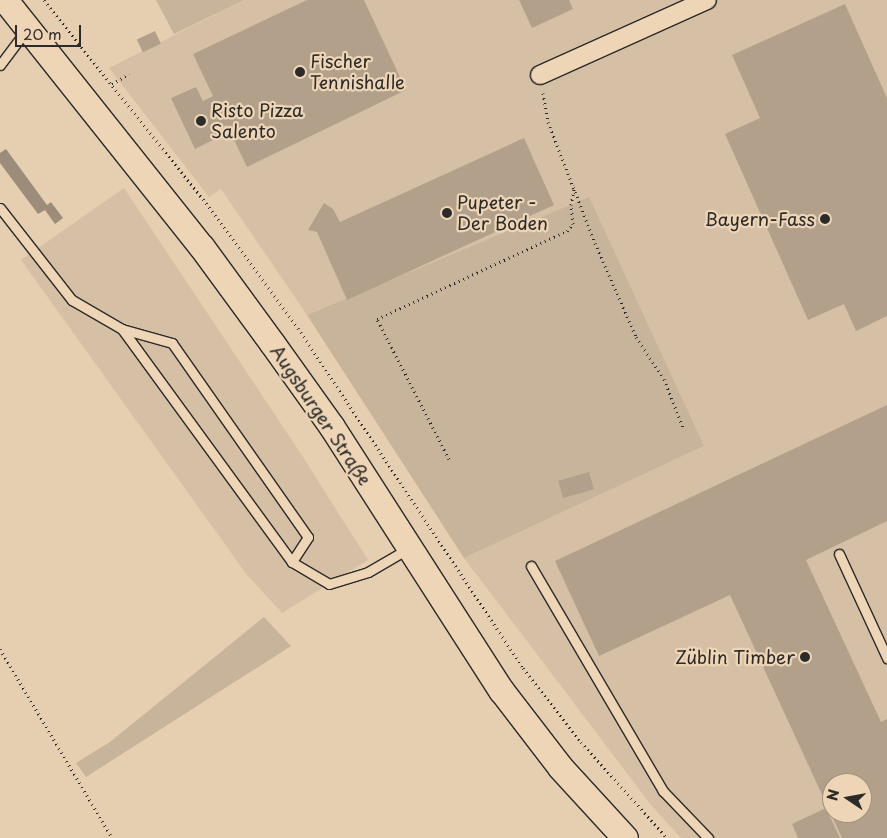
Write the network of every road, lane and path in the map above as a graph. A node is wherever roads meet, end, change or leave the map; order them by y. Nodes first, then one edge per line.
1 (5, 0) edge
2 (707, 0) edge
3 (28, 27) junction
4 (0, 65) edge
5 (129, 74) dead end
6 (540, 75) joint
7 (112, 84) dead end
8 (575, 185) junction
9 (0, 208) edge
10 (122, 330) junction
11 (684, 430) dead end
12 (448, 459) dead end
13 (410, 548) junction
14 (839, 554) dead end
15 (292, 562) junction
16 (531, 566) dead end
17 (0, 649) edge
18 (887, 658) edge
19 (112, 838) edge
20 (625, 838) edge
21 (708, 838) edge

1 - 3 main road, Augsburger Straße
2 - 6 street
3 - 4 lane
3 - 13 main road, Augsburger Straße
5 - 7 path
6 - 8 path
8 - 11 path
8 - 12 path
9 - 10 lane
10 - 15 lane
10 - 15 lane
13 - 15 lane
13 - 20 main road, Augsburger Straße
14 - 18 lane
16 - 21 lane
17 - 19 path

